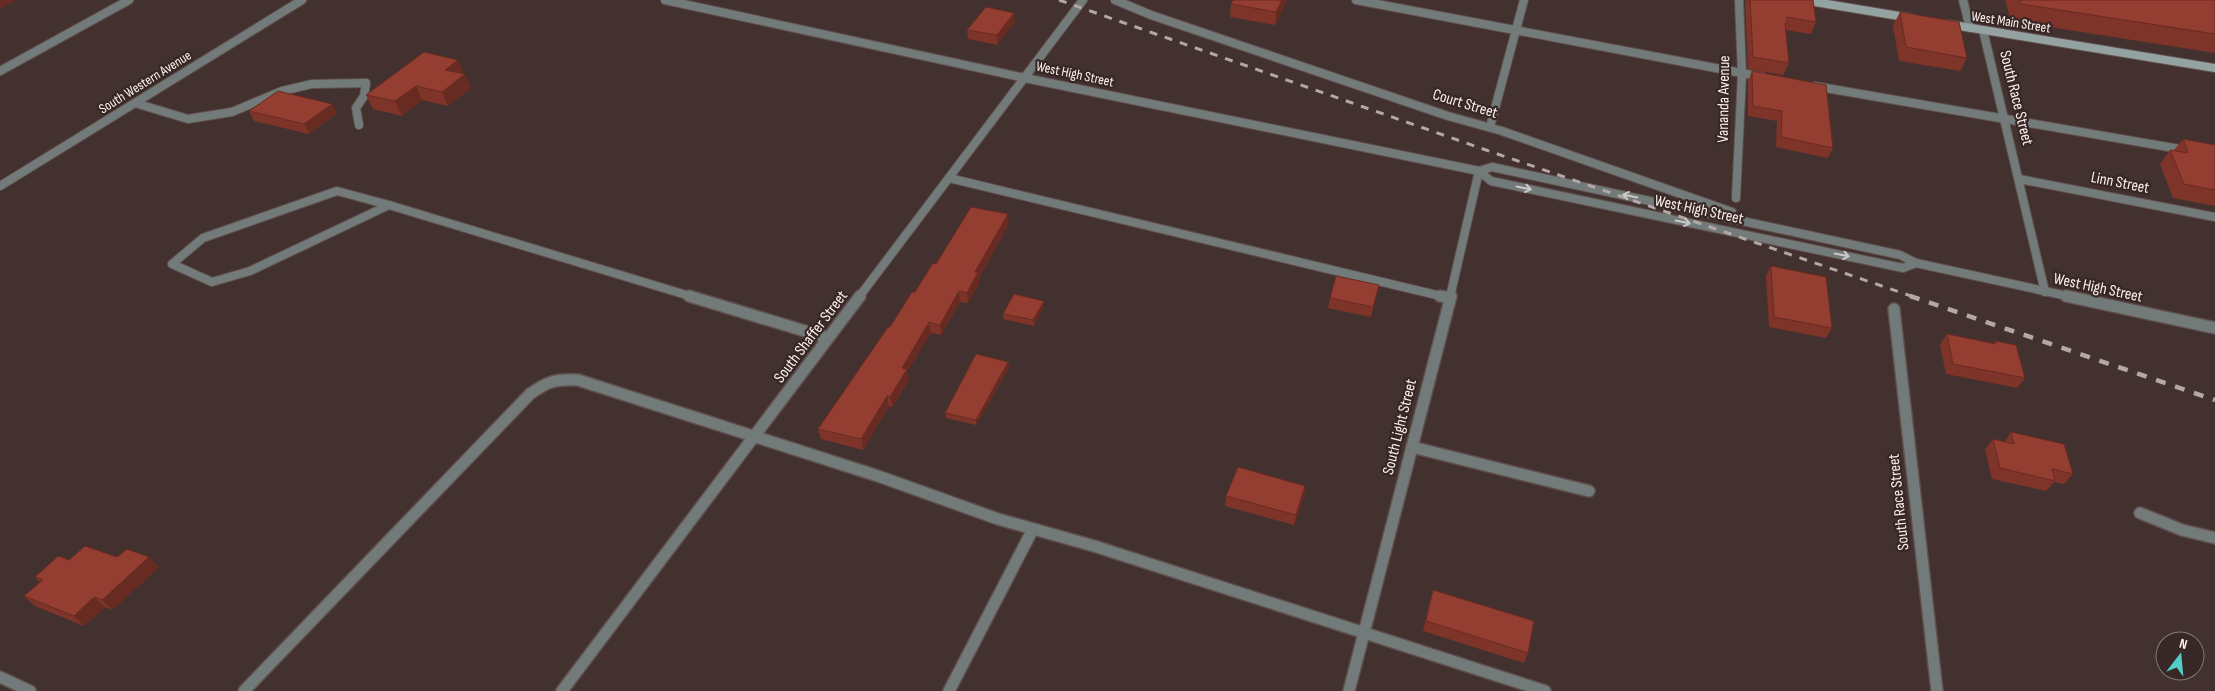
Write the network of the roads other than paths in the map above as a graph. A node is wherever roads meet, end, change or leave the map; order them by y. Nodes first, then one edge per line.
1 (129, 0) edge
2 (302, 0) edge
3 (665, 0) edge
4 (700, 0) edge
5 (1082, 0) edge
6 (1115, 0) edge
7 (1356, 0) edge
8 (1524, 0) edge
9 (1738, 0) edge
10 (1803, 0) edge
11 (1963, 0) edge
12 (693, 6) junction
13 (1921, 20) edge
14 (1941, 23) edge
15 (1970, 28) junction
16 (1516, 29) junction
17 (1983, 30) junction
18 (2215, 68) edge
19 (1, 69) edge
20 (1742, 74) junction
21 (1025, 78) junction
22 (1770, 79) edge
23 (1808, 86) edge
24 (135, 103) junction
25 (2005, 120) junction
26 (359, 124) dead end
27 (1490, 127) junction
28 (2215, 155) edge
29 (1480, 171) junction
30 (949, 178) junction
31 (2019, 179) junction
32 (0, 186) edge
33 (1736, 198) dead end
34 (389, 205) junction
35 (2215, 217) edge
36 (1807, 234) junction
37 (1916, 263) junction
38 (2045, 292) junction
39 (1450, 298) junction
40 (1894, 309) dead end
41 (2215, 328) edge
42 (828, 338) junction
43 (754, 436) junction
44 (1412, 447) junction
45 (1589, 491) dead end
46 (2140, 513) dead end
47 (1033, 529) junction
48 (2215, 538) edge
49 (1364, 633) junction
50 (0, 677) edge
51 (30, 691) edge
52 (244, 691) edge
53 (562, 691) edge
54 (949, 691) edge
55 (1349, 691) edge
56 (1545, 691) edge
57 (1937, 691) edge

1 - 19 street
2 - 24 street, South Western Avenue
3 - 12 street, West High Street
4 - 12 street
5 - 21 street, South Shaffer Street
6 - 27 street, Court Street
7 - 16 street
8 - 16 street
9 - 20 street, Vananda Avenue
10 - 13 street
11 - 15 street
12 - 21 street, West High Street
14 - 15 street, West Main Street
15 - 17 street, West Main Street
16 - 20 street
16 - 27 street
17 - 18 street, West Main Street
17 - 25 street, South Race Street
20 - 22 street
20 - 33 street, Vananda Avenue
21 - 29 street, West High Street
21 - 30 street, South Shaffer Street
23 - 25 street
24 - 26 street
24 - 32 street, South Western Avenue
25 - 28 street
25 - 31 street, South Race Street
27 - 36 street, Court Street
36 -> 29 street, West High Street
29 -> 37 street, West High Street
29 - 39 street, South Light Street
30 - 39 street
30 - 42 street, South Shaffer Street
31 - 35 street, Linn Street
31 - 38 street, South Race Street
34 - 34 street
34 - 42 street
36 - 37 street, West High Street
37 - 38 street, West High Street
38 - 41 street, West High Street
39 - 44 street, South Light Street
40 - 57 street, South Race Street
42 - 43 street, South Shaffer Street
43 - 47 street
43 - 52 street
43 - 53 street, South Shaffer Street
44 - 45 street
44 - 49 street, South Light Street
46 - 48 street
47 - 49 street
47 - 54 street
49 - 55 street, South Light Street
49 - 56 street
50 - 51 street

